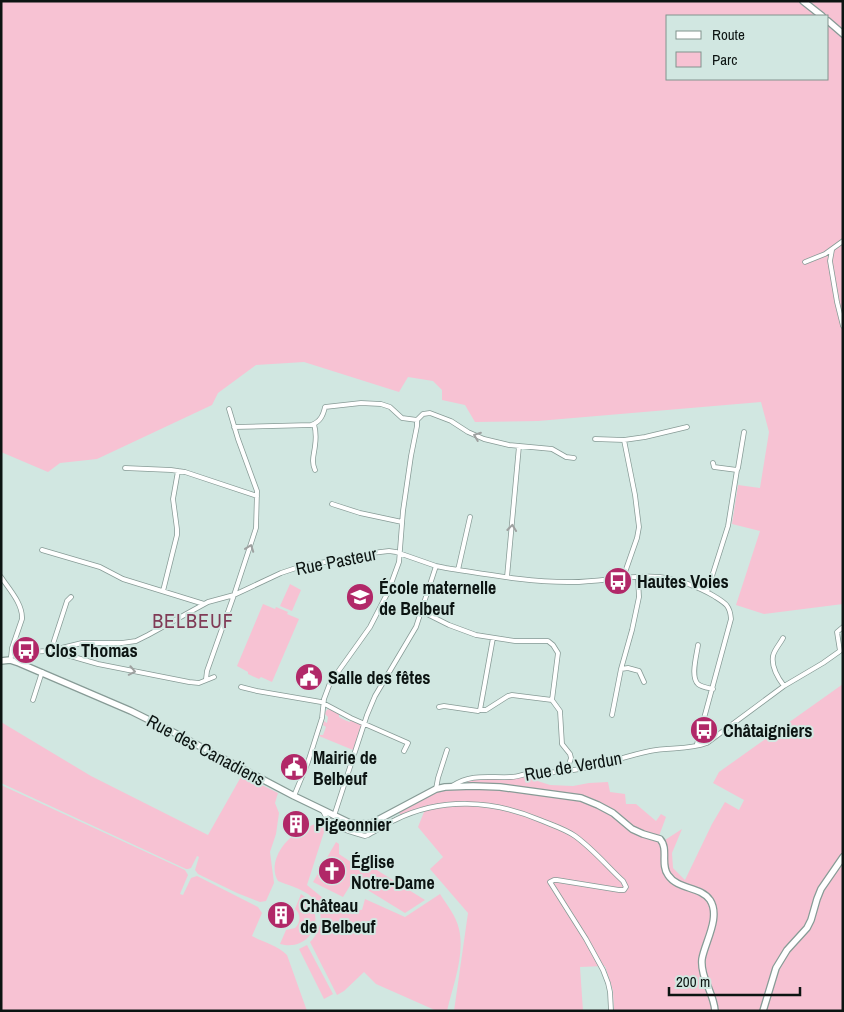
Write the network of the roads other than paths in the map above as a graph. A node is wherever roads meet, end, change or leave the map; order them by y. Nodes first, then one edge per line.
1 (803, 1) edge
2 (821, 15) edge
3 (829, 22) edge
4 (843, 34) edge
5 (843, 241) edge
6 (832, 250) junction
7 (806, 262) dead end
8 (843, 326) edge
9 (229, 409) dead end
10 (416, 420) junction
11 (314, 424) junction
12 (234, 427) junction
13 (687, 427) dead end
14 (744, 432) dead end
15 (595, 439) dead end
16 (624, 440) junction
17 (519, 446) junction
18 (574, 458) dead end
19 (713, 462) dead end
20 (125, 468) dead end
21 (315, 470) dead end
22 (737, 470) junction
23 (178, 471) junction
24 (258, 496) junction
25 (332, 504) dead end
26 (470, 516) dead end
27 (402, 522) junction
28 (42, 550) dead end
29 (399, 553) junction
30 (436, 566) junction
31 (458, 570) junction
32 (1, 577) edge
33 (507, 577) junction
34 (622, 578) junction
35 (638, 578) junction
36 (163, 591) junction
37 (707, 592) junction
38 (234, 594) junction
39 (71, 597) dead end
40 (204, 604) junction
41 (422, 611) junction
42 (843, 627) edge
43 (493, 638) junction
44 (783, 638) dead end
45 (698, 645) dead end
46 (51, 650) junction
47 (11, 658) junction
48 (1, 661) edge
49 (621, 669) junction
50 (42, 672) junction
51 (214, 677) dead end
52 (206, 679) junction
53 (644, 682) dead end
54 (784, 686) junction
55 (241, 687) dead end
56 (713, 689) junction
57 (33, 700) dead end
58 (552, 700) junction
59 (324, 703) junction
60 (439, 707) dead end
61 (480, 710) junction
62 (612, 715) dead end
63 (364, 723) junction
64 (697, 744) junction
65 (447, 750) dead end
66 (404, 752) dead end
67 (568, 771) junction
68 (450, 787) junction
69 (436, 789) junction
70 (294, 796) junction
71 (323, 811) junction
72 (334, 816) junction
73 (843, 858) edge
74 (611, 1011) edge
75 (715, 1011) edge
76 (763, 1011) edge

1 - 2 main road
3 - 4 main road
5 - 6 street
6 - 7 street
6 - 8 street
9 - 12 street
10 - 11 street
17 -> 10 street
10 - 27 street
11 - 12 street
11 - 21 street
12 - 24 street
13 - 16 street
14 - 22 street
15 - 16 street
16 - 34 street
17 - 18 street
33 -> 17 street
19 - 22 street
20 - 23 street
22 - 37 street
23 - 24 street
23 - 36 street
38 -> 24 street
25 - 27 street
26 - 31 street
27 - 29 street
28 - 36 street
29 - 30 street, Rue Pasteur
29 - 38 street, Rue Pasteur
29 - 59 street
30 - 31 street, Rue Pasteur
30 - 41 street
31 - 33 street, Rue Pasteur
32 - 47 street
33 - 34 street, Rue Pasteur
34 - 35 street, Rue Pasteur
35 - 37 street, Rue Pasteur
35 - 49 street
36 - 40 street
37 - 56 street, Rue Pasteur
38 - 40 street, Rue Pasteur
38 - 52 street
39 - 46 street
40 - 46 street, Rue Pasteur
41 - 43 street
41 - 63 street
42 - 54 street, Rue de Verdun
43 - 58 street
43 - 61 street
44 - 54 street
45 - 56 street
46 - 47 street, Rue Pasteur
46 -> 52 street
47 - 48 main road, Rue des Canadiens
47 - 50 main road, Rue des Canadiens
49 - 53 street
49 - 62 street
50 - 57 street
50 - 70 main road, Rue des Canadiens
51 - 52 street
54 - 64 street, Rue de Verdun
55 - 59 street
56 - 64 street
58 - 61 street
58 - 67 street
59 - 63 street
59 - 70 street
60 - 61 street
63 - 66 street
63 - 72 street
64 - 67 street, Rue de Verdun
65 - 69 street
67 - 68 street, Rue de Verdun
68 - 69 main road, Rue des Canadiens
68 - 75 main road, Rue des Canadiens
69 - 72 main road, Rue des Canadiens
70 - 71 main road, Rue des Canadiens
71 - 72 main road, Rue des Canadiens
71 - 74 street
73 - 76 main road

